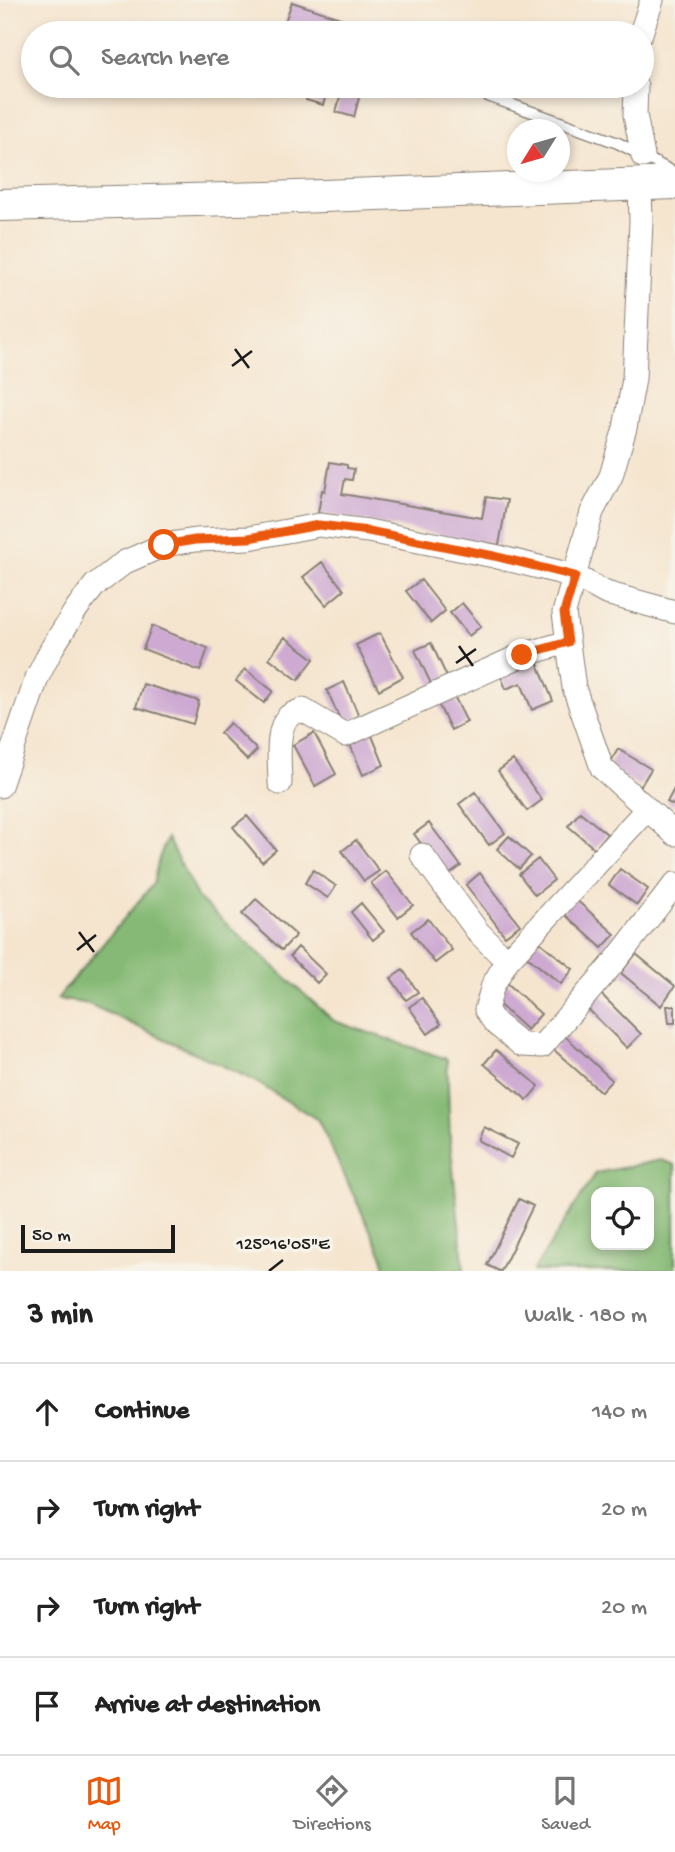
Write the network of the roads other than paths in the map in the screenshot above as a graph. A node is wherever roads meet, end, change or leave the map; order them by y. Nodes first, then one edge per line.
1 (652, 0) edge
2 (645, 21) edge
3 (493, 98) edge
4 (636, 98) edge
5 (641, 171) junction
6 (675, 173) edge
7 (675, 183) edge
8 (0, 205) edge
9 (575, 576) junction
10 (675, 612) edge
11 (568, 642) junction
12 (280, 783) dead end
13 (0, 786) edge
14 (647, 809) junction
15 (675, 834) edge
16 (422, 855) dead end
17 (675, 884) edge
18 (507, 961) junction

1 - 2 street
3 - 5 lane
4 - 5 street
5 - 6 lane
5 - 7 main road
5 - 8 main road
5 - 9 street
9 - 10 street
9 - 11 street
9 - 13 street
11 - 12 street
11 - 14 street
14 - 15 street
14 - 18 street
16 - 18 street
17 - 18 street

